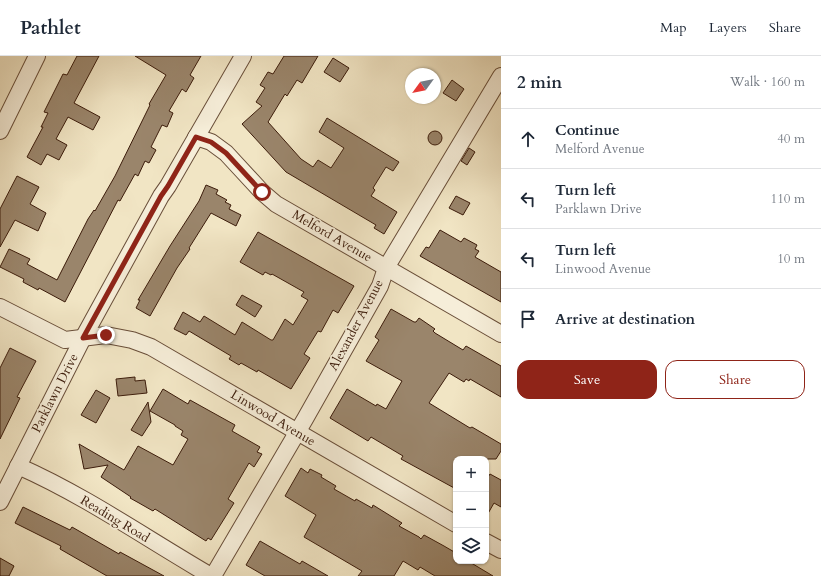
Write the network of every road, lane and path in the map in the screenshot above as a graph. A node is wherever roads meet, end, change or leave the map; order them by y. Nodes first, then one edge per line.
1 (37, 56) edge
2 (242, 56) edge
3 (501, 76) edge
4 (0, 131) edge
5 (196, 137) junction
6 (386, 268) junction
7 (0, 307) edge
8 (501, 334) edge
9 (83, 338) junction
10 (297, 433) junction
11 (18, 466) junction
12 (0, 502) edge
13 (453, 522) edge
14 (489, 544) edge
15 (501, 550) edge
16 (212, 576) edge

1 - 4 street
2 - 5 street, Parklawn Drive
3 - 6 street, Alexander Avenue
5 - 6 street, Melford Avenue
5 - 9 street, Parklawn Drive
6 - 8 street, Melford Avenue
6 - 10 street, Alexander Avenue
7 - 9 street, Linwood Avenue
9 - 10 street, Linwood Avenue
9 - 11 street, Parklawn Drive
10 - 13 street, Linwood Avenue
10 - 16 street, Alexander Avenue
11 - 12 street, Parklawn Drive
11 - 16 street, Reading Road
14 - 15 street

